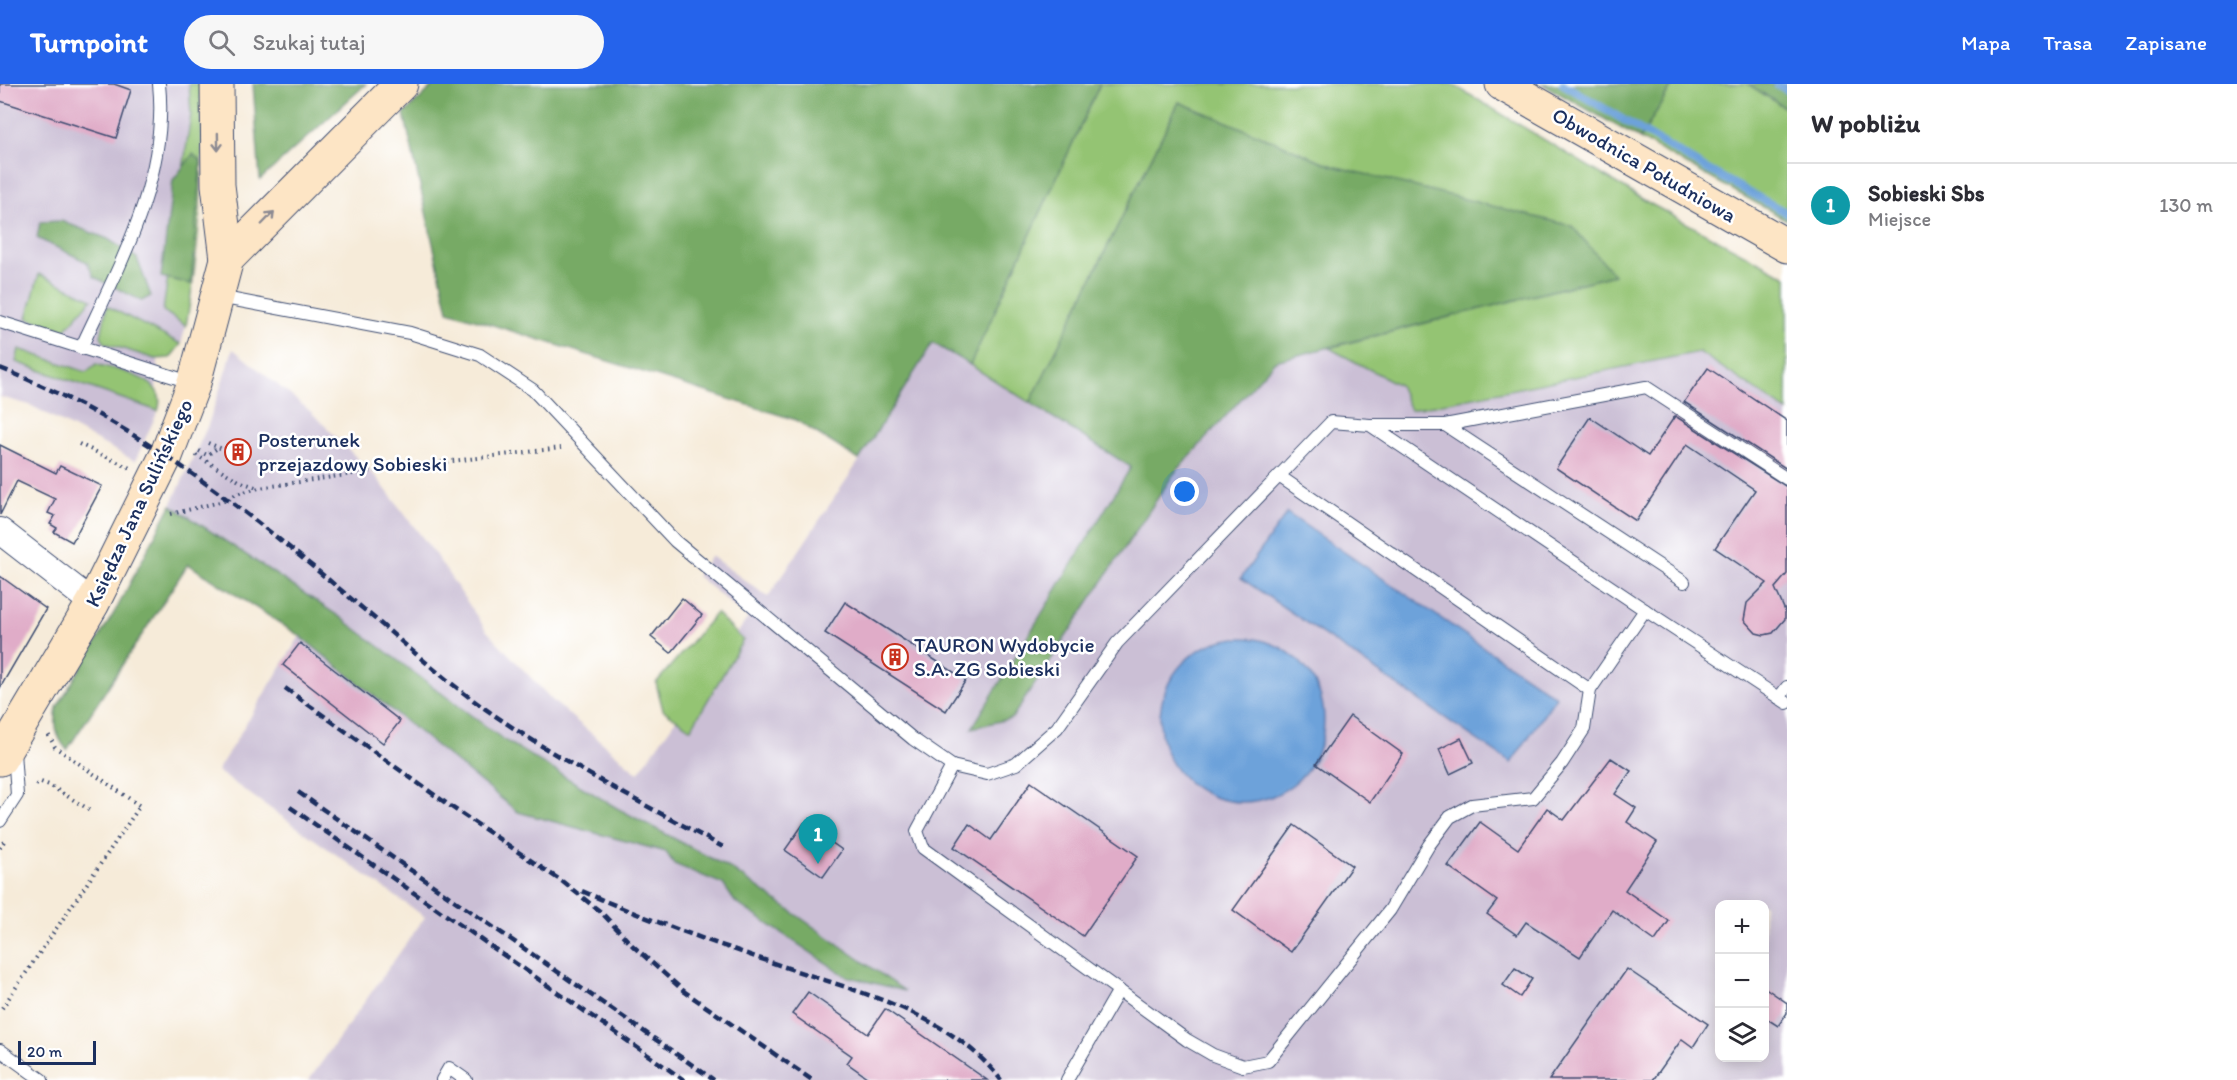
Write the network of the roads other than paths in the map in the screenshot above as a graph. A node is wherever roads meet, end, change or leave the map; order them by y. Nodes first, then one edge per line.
1 (159, 84) edge
2 (217, 84) edge
3 (401, 84) edge
4 (1502, 84) edge
5 (1787, 246) edge
6 (227, 260) junction
7 (219, 297) junction
8 (0, 322) edge
9 (81, 348) junction
10 (194, 383) junction
11 (1370, 425) junction
12 (1445, 425) junction
13 (1279, 476) junction
14 (1787, 479) edge
15 (0, 531) edge
16 (1684, 582) dead end
17 (93, 603) junction
18 (1645, 610) junction
19 (1787, 687) edge
20 (1590, 690) junction
21 (1783, 700) edge
22 (6, 748) edge
23 (952, 766) junction
24 (0, 821) edge
25 (1119, 990) junction
26 (0, 1050) edge
27 (42, 1080) edge
28 (442, 1080) edge
29 (466, 1080) edge
30 (1067, 1080) edge

1 - 9 lane
2 -> 6 street
6 -> 3 street
4 - 5 street, Obwodnica Południowa
6 - 7 street, Księdza Jana Sulińskiego
7 - 10 street, Księdza Jana Sulińskiego
7 - 23 lane
8 - 9 lane
9 - 10 lane
10 - 17 street, Księdza Jana Sulińskiego
11 - 12 lane
11 - 13 lane
11 - 18 lane
12 - 14 lane
12 - 16 lane
13 - 20 lane
13 - 23 lane
15 - 17 street
17 - 22 street, Księdza Jana Sulińskiego
18 - 20 lane
18 - 21 lane
19 - 21 lane
20 - 25 lane
22 - 24 lane
23 - 25 lane
25 - 30 lane
26 - 27 lane
28 - 29 lane

